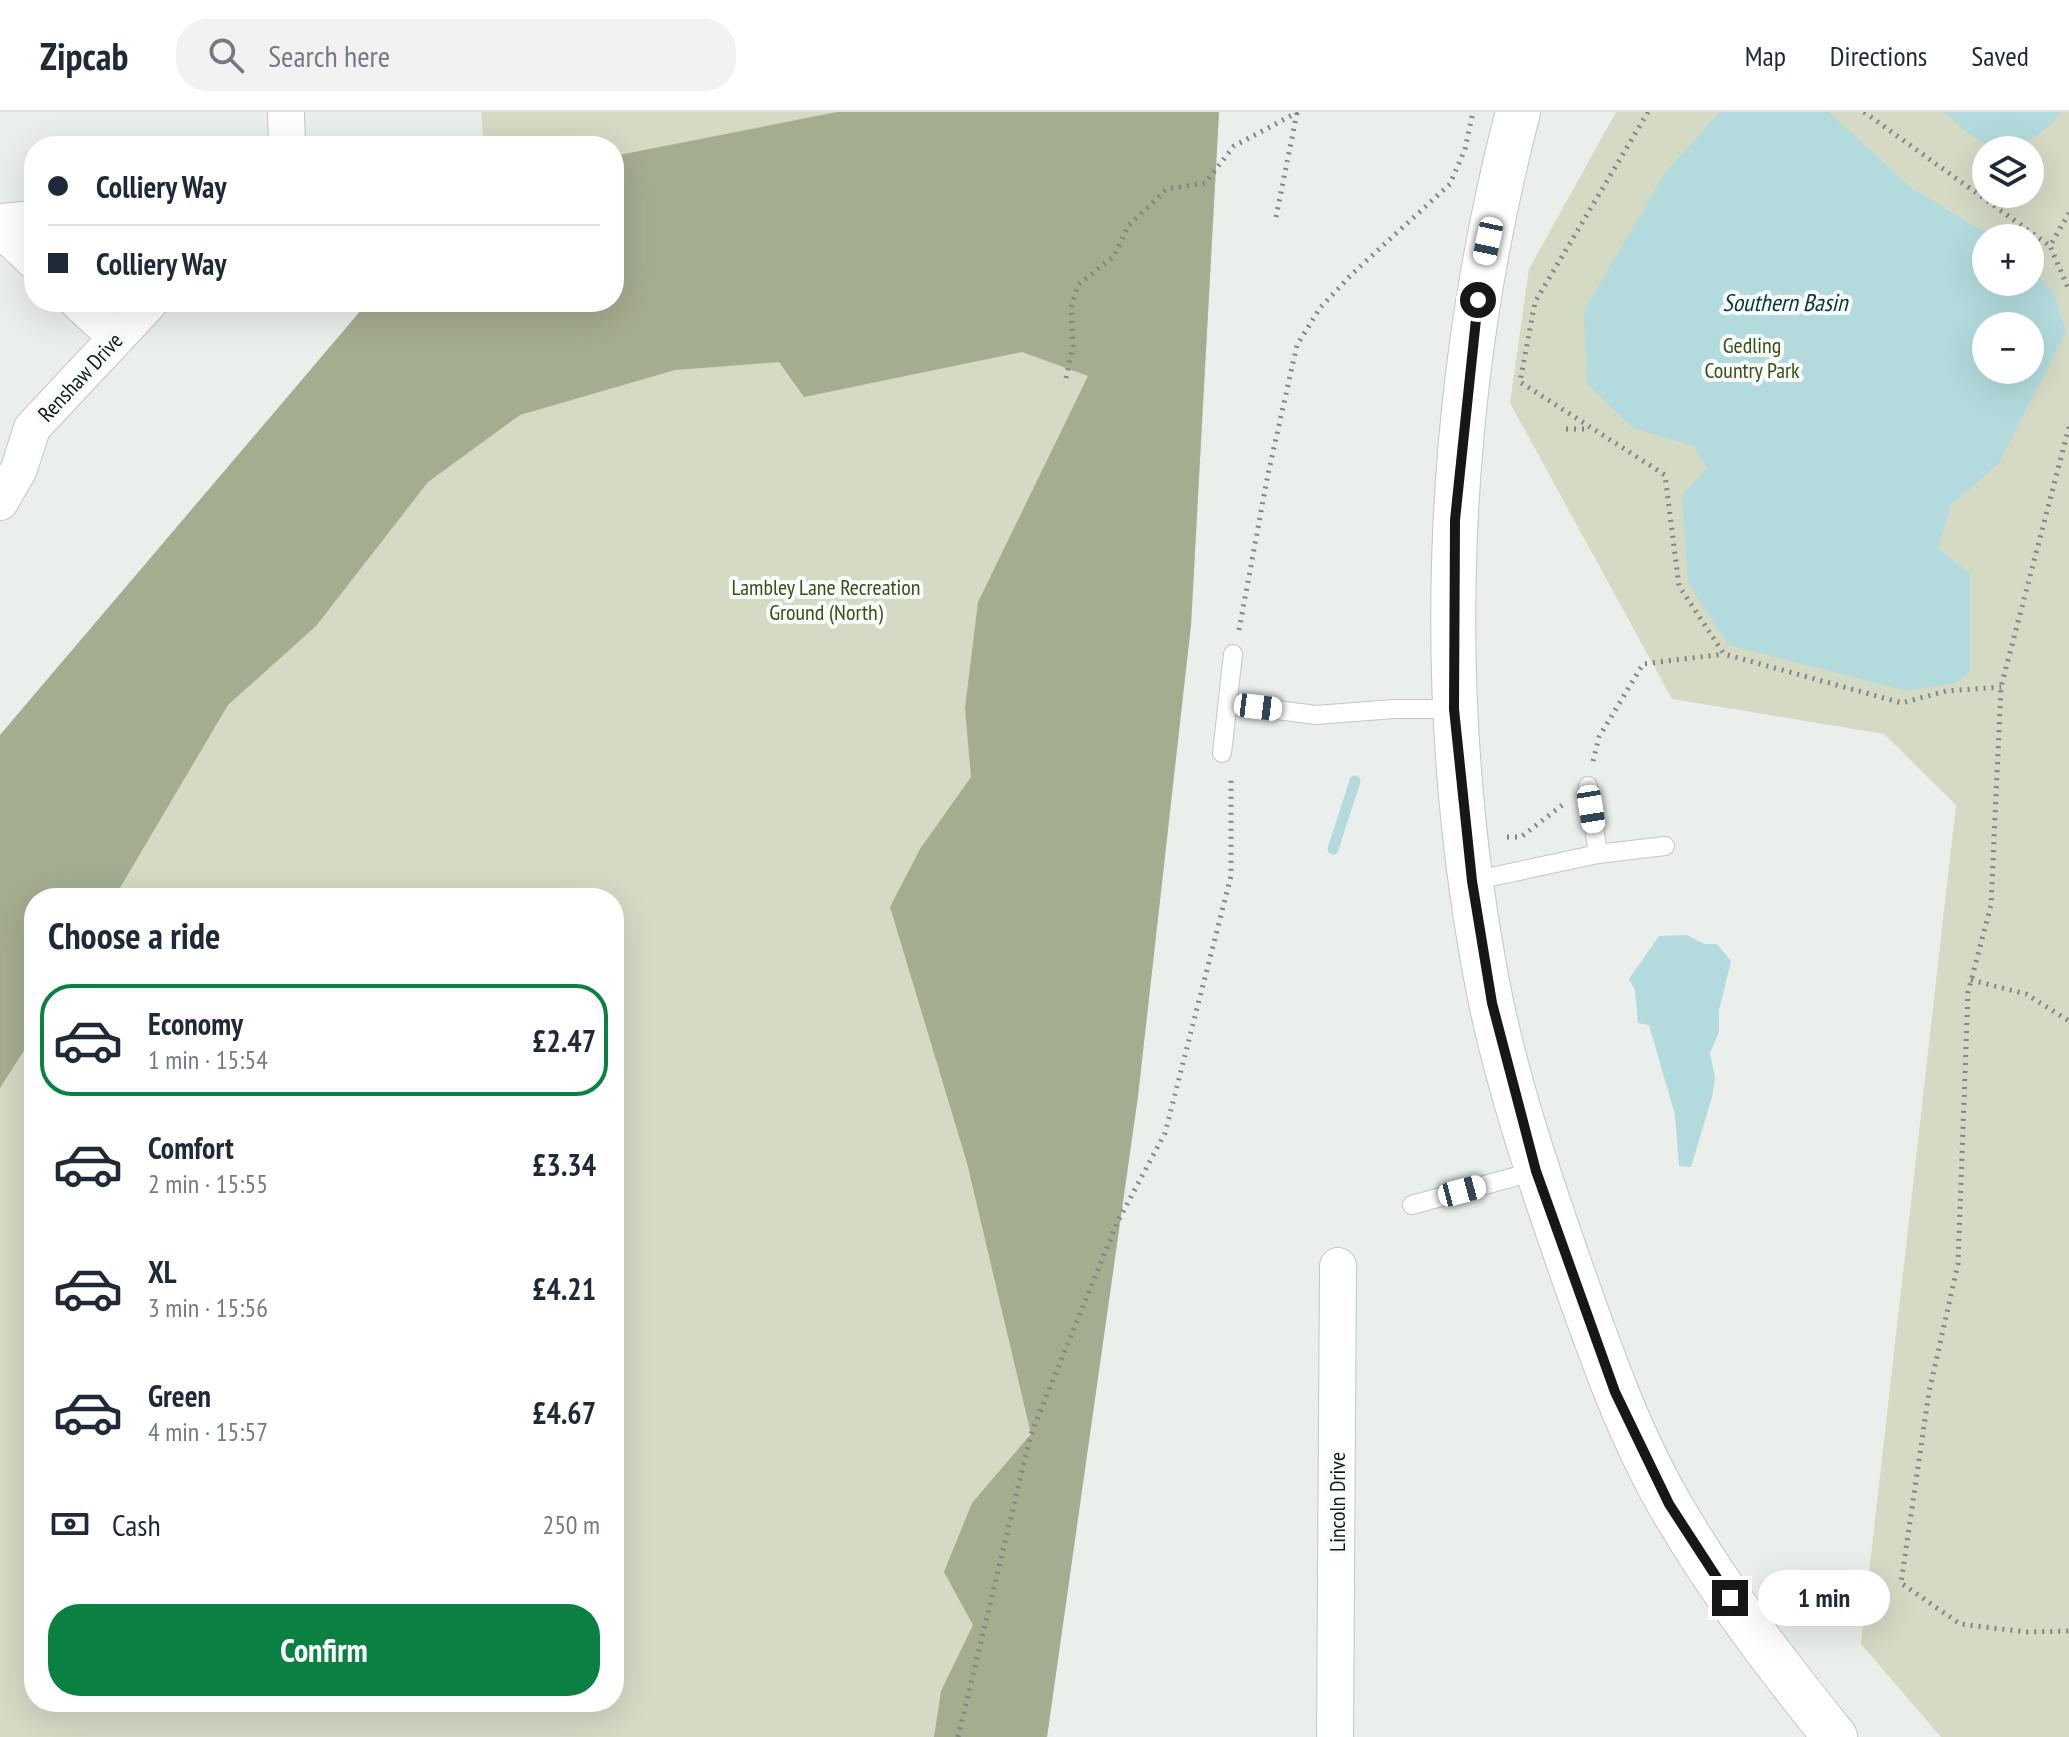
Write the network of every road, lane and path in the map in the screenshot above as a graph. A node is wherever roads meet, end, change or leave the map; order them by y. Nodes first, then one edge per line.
1 (286, 112) edge
2 (1297, 112) edge
3 (1473, 112) edge
4 (1518, 112) edge
5 (1648, 112) edge
6 (1864, 112) edge
7 (287, 136) edge
8 (2069, 213) edge
9 (1276, 217) dead end
10 (24, 220) edge
11 (0, 222) edge
12 (0, 229) edge
13 (2050, 246) junction
14 (24, 252) edge
15 (2069, 290) edge
16 (89, 312) edge
17 (140, 312) edge
18 (116, 337) junction
19 (1066, 378) dead end
20 (2069, 427) edge
21 (1566, 429) dead end
22 (1590, 429) junction
23 (0, 502) edge
24 (1233, 654) joint
25 (1724, 654) junction
26 (2001, 687) junction
27 (1229, 704) junction
28 (1454, 709) junction
29 (1222, 753) dead end
30 (1233, 782) dead end
31 (1588, 786) junction
32 (1494, 836) dead end
33 (1665, 846) dead end
34 (1598, 854) junction
35 (1472, 881) junction
36 (1971, 980) junction
37 (2069, 1021) edge
38 (1536, 1171) junction
39 (1412, 1205) dead end
40 (1338, 1266) dead end
41 (2069, 1631) edge
42 (958, 1737) edge
43 (1335, 1737) edge
44 (1835, 1737) edge

1 - 7 street
2 - 9 path
2 - 19 path
3 - 24 path
4 - 28 main road
5 - 22 path
6 - 13 path
8 - 13 path
10 - 11 street
12 - 14 street
13 - 15 path
16 - 18 street
17 - 18 street, Renshaw Drive
18 - 23 street, Renshaw Drive
20 - 26 path
21 - 22 path
22 - 25 path
24 - 27 lane
25 - 26 path
25 - 31 path
26 - 36 path
27 - 28 lane
27 - 29 lane
28 - 35 main road
30 - 42 path
31 - 32 path
31 - 34 lane
33 - 34 lane
34 - 35 lane
35 - 38 main road
36 - 37 path
36 - 41 path
38 - 39 lane
38 - 44 main road
40 - 43 street, Lincoln Drive

